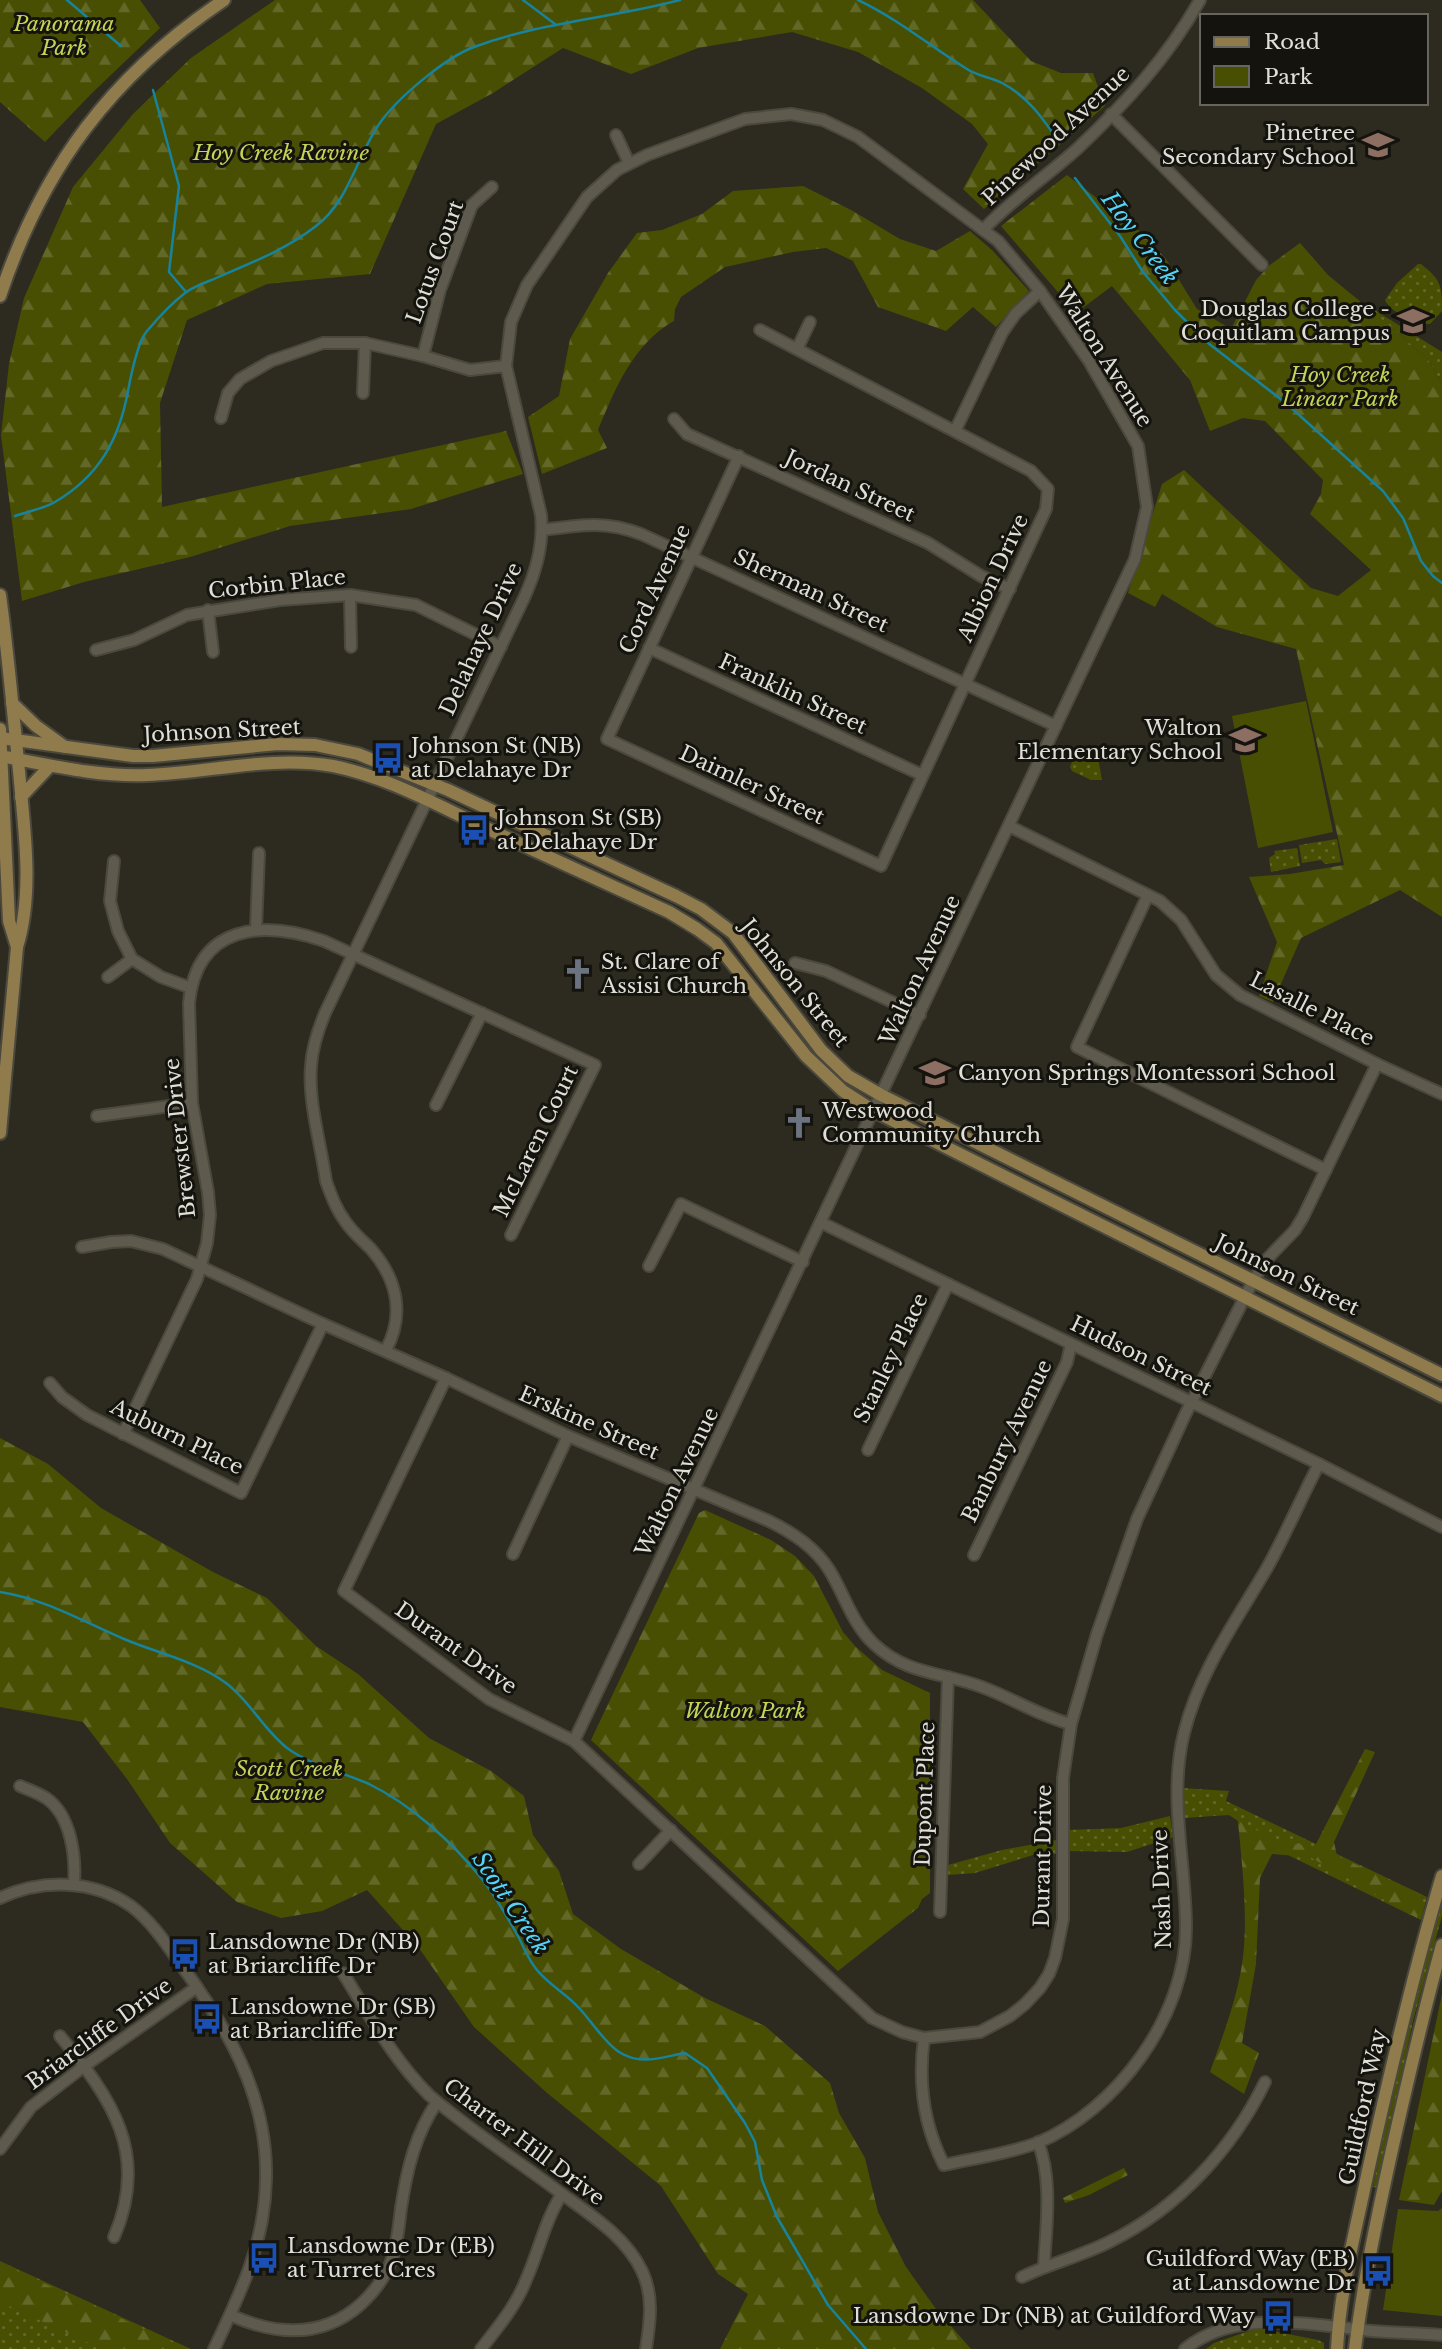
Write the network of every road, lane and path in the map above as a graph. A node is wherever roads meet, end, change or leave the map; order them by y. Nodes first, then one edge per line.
1 (224, 0) edge
2 (1200, 0) edge
3 (1111, 114) junction
4 (616, 135) dead end
5 (629, 163) junction
6 (492, 187) dead end
7 (983, 230) junction
8 (1262, 265) dead end
9 (1041, 291) junction
10 (0, 296) edge
11 (810, 322) dead end
12 (760, 330) dead end
13 (365, 343) junction
14 (797, 349) junction
15 (423, 356) junction
16 (506, 366) junction
17 (363, 393) dead end
18 (220, 418) dead end
19 (674, 419) dead end
20 (955, 431) junction
21 (739, 456) junction
22 (542, 530) junction
23 (691, 557) junction
24 (1010, 589) junction
25 (0, 594) edge
26 (350, 595) junction
27 (208, 610) junction
28 (501, 646) junction
29 (351, 647) dead end
30 (649, 648) junction
31 (96, 650) dead end
32 (213, 652) dead end
33 (965, 683) junction
34 (12, 703) junction
35 (1056, 726) junction
36 (0, 729) edge
37 (0, 738) edge
38 (607, 739) joint
39 (16, 741) junction
40 (65, 748) junction
41 (1, 757) edge
42 (18, 759) junction
43 (50, 766) junction
44 (922, 775) junction
45 (435, 784) junction
46 (2, 795) edge
47 (22, 797) junction
48 (427, 800) junction
49 (1009, 826) junction
50 (259, 853) dead end
51 (114, 861) dead end
52 (881, 866) joint
53 (1148, 895) junction
54 (256, 929) junction
55 (17, 947) junction
56 (354, 953) junction
57 (132, 959) junction
58 (795, 963) dead end
59 (108, 977) dead end
60 (191, 988) junction
61 (482, 1013) junction
62 (920, 1015) junction
63 (1377, 1064) junction
64 (595, 1065) joint
65 (1442, 1094) edge
66 (881, 1095) junction
67 (192, 1103) junction
68 (436, 1105) dead end
69 (874, 1111) junction
70 (96, 1116) dead end
71 (0, 1133) edge
72 (1326, 1170) junction
73 (822, 1223) junction
74 (511, 1235) dead end
75 (82, 1247) dead end
76 (803, 1262) junction
77 (649, 1266) dead end
78 (201, 1267) junction
79 (1254, 1279) junction
80 (948, 1284) junction
81 (1245, 1296) junction
82 (323, 1324) junction
83 (1071, 1344) junction
84 (386, 1350) junction
85 (1442, 1375) edge
86 (446, 1378) junction
87 (50, 1383) dead end
88 (1442, 1396) edge
89 (1192, 1402) junction
90 (123, 1434) junction
91 (568, 1436) junction
92 (868, 1450) dead end
93 (1319, 1464) junction
94 (694, 1491) junction
95 (1442, 1527) edge
96 (513, 1554) dead end
97 (974, 1555) dead end
98 (948, 1677) junction
99 (1071, 1724) junction
100 (574, 1741) junction
101 (20, 1786) dead end
102 (671, 1830) junction
103 (639, 1864) dead end
104 (1442, 1876) edge
105 (74, 1884) junction
106 (0, 1898) edge
107 (940, 1912) dead end
108 (1442, 1945) edge
109 (342, 1973) dead end
110 (197, 1987) junction
111 (60, 2036) dead end
112 (924, 2038) junction
113 (83, 2067) junction
114 (1265, 2082) dead end
115 (438, 2102) junction
116 (1038, 2142) junction
117 (0, 2149) edge
118 (562, 2193) junction
119 (114, 2237) dead end
120 (1044, 2266) junction
121 (1022, 2277) dead end
122 (230, 2315) junction
123 (1339, 2328) junction
124 (1358, 2329) junction
125 (1442, 2335) edge
126 (214, 2349) edge
127 (481, 2349) edge
128 (646, 2349) edge
129 (1185, 2349) edge
130 (1337, 2349) edge
131 (1355, 2349) edge

1 - 10 main road
2 - 3 street, Pinewood Avenue
3 - 7 street, Pinewood Avenue
3 - 8 street
4 - 5 street
5 - 7 street, Delahaye Drive
5 - 16 street, Delahaye Drive
6 - 15 street, Lotus Court
7 - 9 street, Walton Avenue
9 - 20 street
9 - 35 street, Walton Avenue
11 - 14 street
12 - 14 street, Albion Drive
13 - 15 street
13 - 17 street
13 - 18 street
14 - 20 street, Albion Drive
15 - 16 street
16 - 22 street, Delahaye Drive
19 - 21 street, Jordan Street
20 - 24 street, Albion Drive
21 - 23 street, Cord Avenue
21 - 24 street, Jordan Street
22 - 23 street, Sherman Street
22 - 28 street, Delahaye Drive
23 - 30 street, Cord Avenue
23 - 33 street, Sherman Street
24 - 33 street, Albion Drive
25 - 34 main road
26 - 27 street, Corbin Place
26 - 28 street, Corbin Place
26 - 29 street
27 - 31 street, Corbin Place
27 - 32 street
28 - 45 street, Delahaye Drive
30 - 38 street, Cord Avenue
30 - 44 street, Franklin Street
33 - 35 street, Sherman Street
33 - 44 street, Albion Drive
34 - 39 main road
34 - 40 main road
35 - 49 street, Walton Avenue
36 - 37 main road
37 - 39 main road, Johnson Street
37 - 41 main road
38 - 52 street, Daimler Street
39 - 40 main road, Johnson Street
39 - 42 main road
40 - 45 main road, Johnson Street
41 - 42 main road, Johnson Street
41 - 46 main road
42 - 43 main road, Johnson Street
42 - 47 main road
43 - 47 main road
43 - 48 main road, Johnson Street
44 - 52 street, Albion Drive
45 - 48 street, Delahaye Drive
45 - 66 main road, Johnson Street
46 - 55 main road
47 - 55 main road
48 - 56 street, Delahaye Drive
48 - 69 main road, Johnson Street
49 - 53 street, Lasalle Place
49 - 62 street, Walton Avenue
50 - 54 street
51 - 57 street
53 - 63 street, Lasalle Place
53 - 72 street
54 - 56 street, Brewster Drive
54 - 60 street, Brewster Drive
55 - 71 main road
56 - 61 street, Brewster Drive
56 - 84 street, Delahaye Drive
57 - 59 street
57 - 60 street
58 - 62 street
60 - 67 street, Brewster Drive
61 - 64 street, Brewster Drive
61 - 68 street
62 - 66 street, Walton Avenue
63 - 65 street, Lasalle Place
63 - 72 street, Durant Drive
64 - 74 street, McLaren Court
66 - 69 street, Walton Avenue
66 - 79 main road, Johnson Street
67 - 70 street
67 - 78 street, Brewster Drive
69 - 73 street, Walton Avenue
69 - 81 main road, Johnson Street
72 - 79 street, Durant Drive
73 - 76 street, Walton Avenue
73 - 80 street, Hudson Street
75 - 78 street, Erskine Street
76 - 77 street
76 - 94 street, Walton Avenue
78 - 82 street, Erskine Street
78 - 90 street, Brewster Drive
79 - 81 street, Durant Drive
79 - 85 main road, Johnson Street
80 - 83 street, Hudson Street
80 - 92 street, Stanley Place
81 - 88 main road, Johnson Street
81 - 89 street, Durant Drive
82 - 84 street, Erskine Street
82 - 90 street, Auburn Place
83 - 89 street, Hudson Street
83 - 97 street, Banbury Avenue
84 - 86 street, Erskine Street
86 - 91 street, Erskine Street
86 - 100 street, Durant Drive
87 - 90 street, Auburn Place
89 - 93 street, Hudson Street
89 - 99 street, Durant Drive
91 - 94 street, Erskine Street
91 - 96 street
93 - 95 street, Hudson Street
93 - 116 street, Nash Drive
94 - 98 street, Erskine Street
94 - 100 street, Walton Avenue
98 - 99 street, Erskine Street
98 - 107 street, Dupont Place
99 - 112 street, Durant Drive
100 - 102 street, Durant Drive
101 - 105 street
102 - 103 street
102 - 112 street, Durant Drive
104 - 123 main road, Guildford Way
105 - 106 street
105 - 110 street
108 - 124 main road, Guildford Way
109 - 115 street, Charter Hill Drive
110 - 113 street, Briarcliffe Drive
110 - 122 street
111 - 113 street
112 - 116 street, Nash Drive
113 - 117 street, Briarcliffe Drive
113 - 119 street
114 - 120 street
115 - 118 street, Charter Hill Drive
115 - 122 street
116 - 120 street
118 - 127 street
118 - 128 street, Charter Hill Drive
120 - 121 street
122 - 126 street
123 - 124 street
123 - 129 street
123 - 130 main road, Guildford Way
124 - 125 street
124 - 131 main road, Guildford Way

